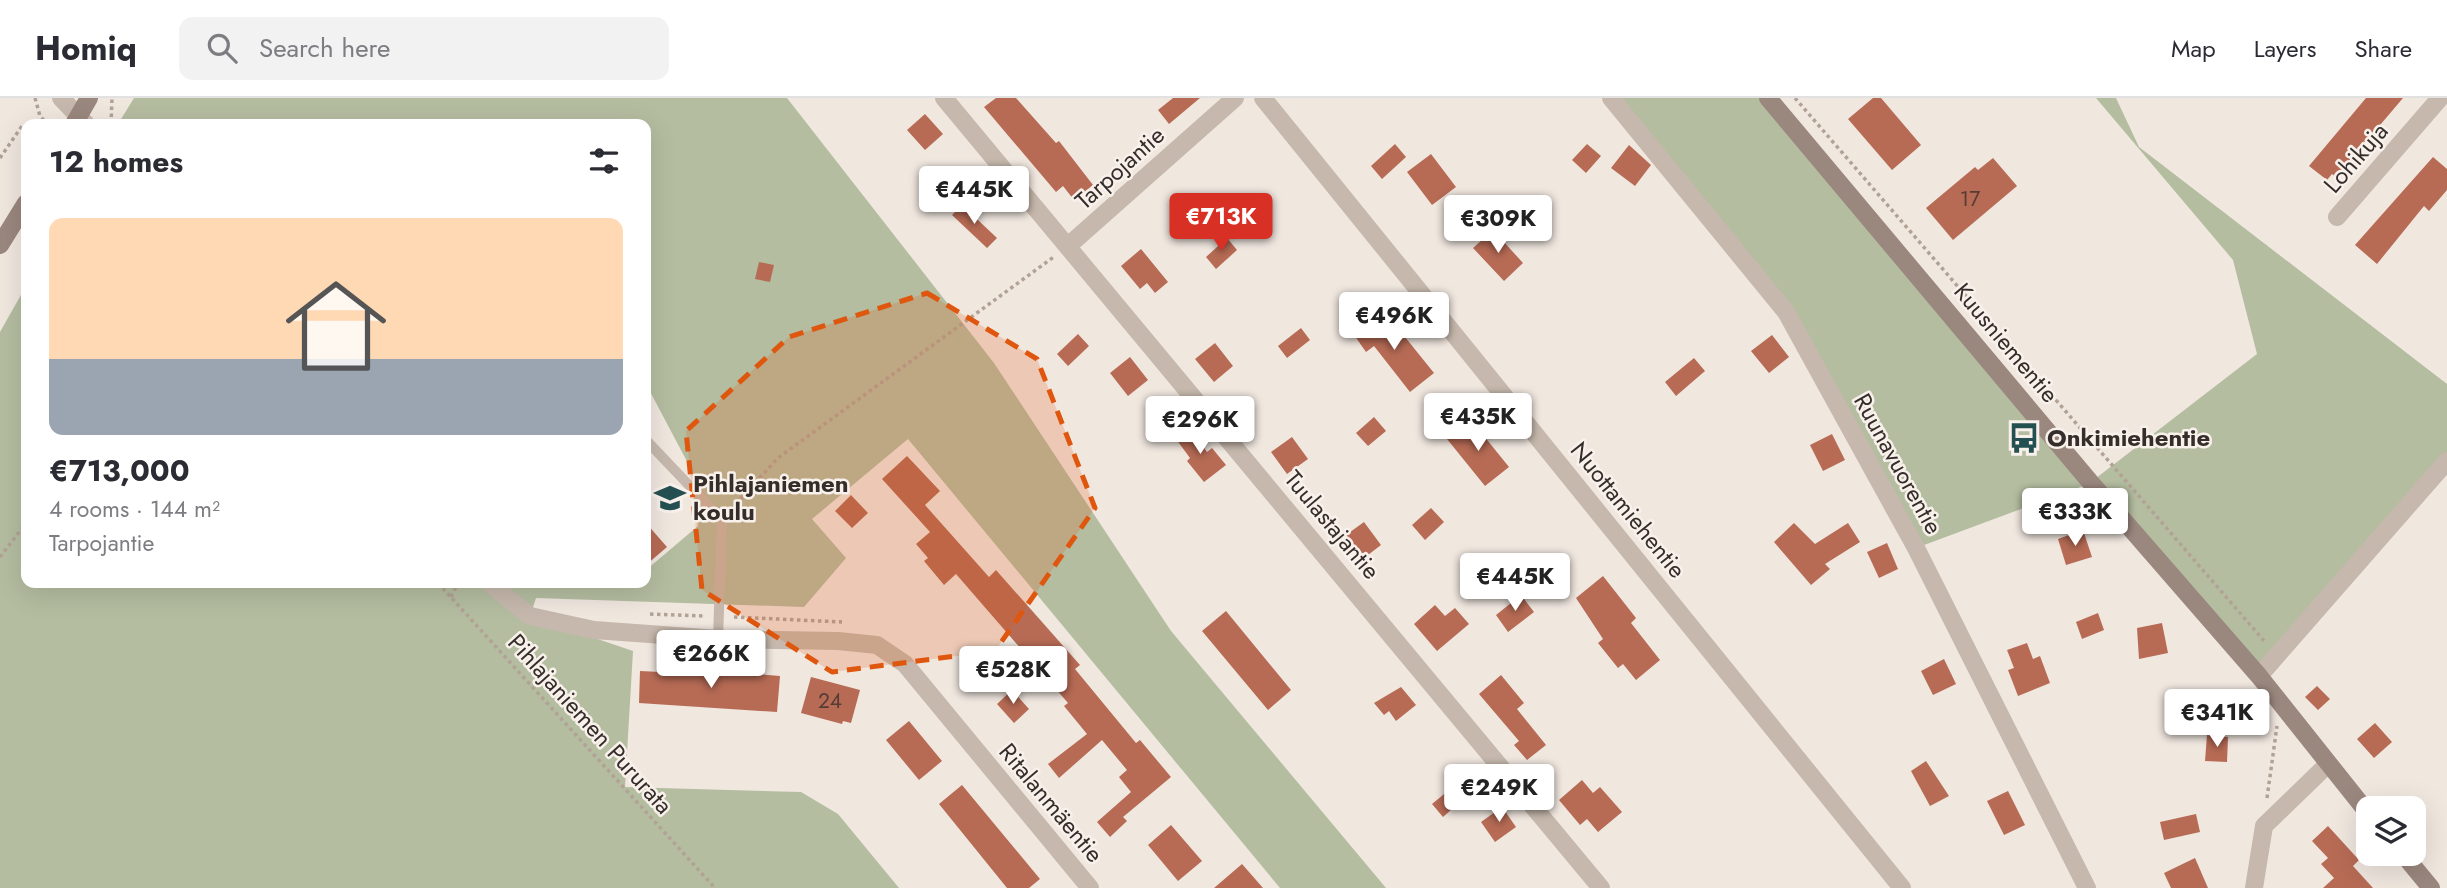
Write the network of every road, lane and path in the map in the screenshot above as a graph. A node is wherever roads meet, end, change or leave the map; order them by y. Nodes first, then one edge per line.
1 (36, 98) edge
2 (61, 98) edge
3 (89, 98) edge
4 (112, 98) edge
5 (944, 98) edge
6 (1235, 98) edge
7 (1263, 98) edge
8 (1611, 98) edge
9 (1768, 98) edge
10 (2440, 98) edge
11 (43, 119) edge
12 (78, 119) edge
13 (81, 119) edge
14 (111, 119) edge
15 (21, 128) edge
16 (0, 158) edge
17 (21, 211) edge
18 (2337, 217) dead end
19 (0, 245) edge
20 (1068, 246) junction
21 (651, 445) edge
22 (2447, 461) edge
23 (722, 520) junction
24 (21, 530) edge
25 (0, 557) edge
26 (443, 588) edge
27 (456, 588) edge
28 (495, 588) edge
29 (451, 597) junction
30 (638, 613) dead end
31 (719, 616) junction
32 (846, 623) dead end
33 (718, 639) junction
34 (2259, 676) junction
35 (2327, 765) junction
36 (2356, 799) edge
37 (2413, 866) edge
38 (715, 888) edge
39 (1090, 888) edge
40 (1601, 888) edge
41 (1902, 888) edge
42 (2087, 888) edge
43 (2254, 888) edge
44 (2431, 888) edge

1 - 11 path
2 - 12 street
3 - 13 street
4 - 14 path
5 - 20 street, Tuulastajantie
6 - 20 street, Tarpojantie
7 - 41 street, Nuottamiehentie
8 - 42 street, Ruunavuorentie
9 - 34 street, Kuusniementie
10 - 18 street, Lohikuja
15 - 16 path
17 - 19 street
20 - 23 path
20 - 40 street, Tuulastajantie
21 - 23 lane
22 - 34 street
23 - 31 lane
24 - 25 path
26 - 29 path, Pihlajaniemen Pururata
27 - 29 path
28 - 33 street, Ritalanmäentie
29 - 38 path, Pihlajaniemen Pururata
30 - 31 path
31 - 32 path
31 - 33 lane
33 - 39 street, Ritalanmäentie
34 - 35 street, Kuusniementie
35 - 36 street, Kuusniementie
35 - 43 street
37 - 44 street

